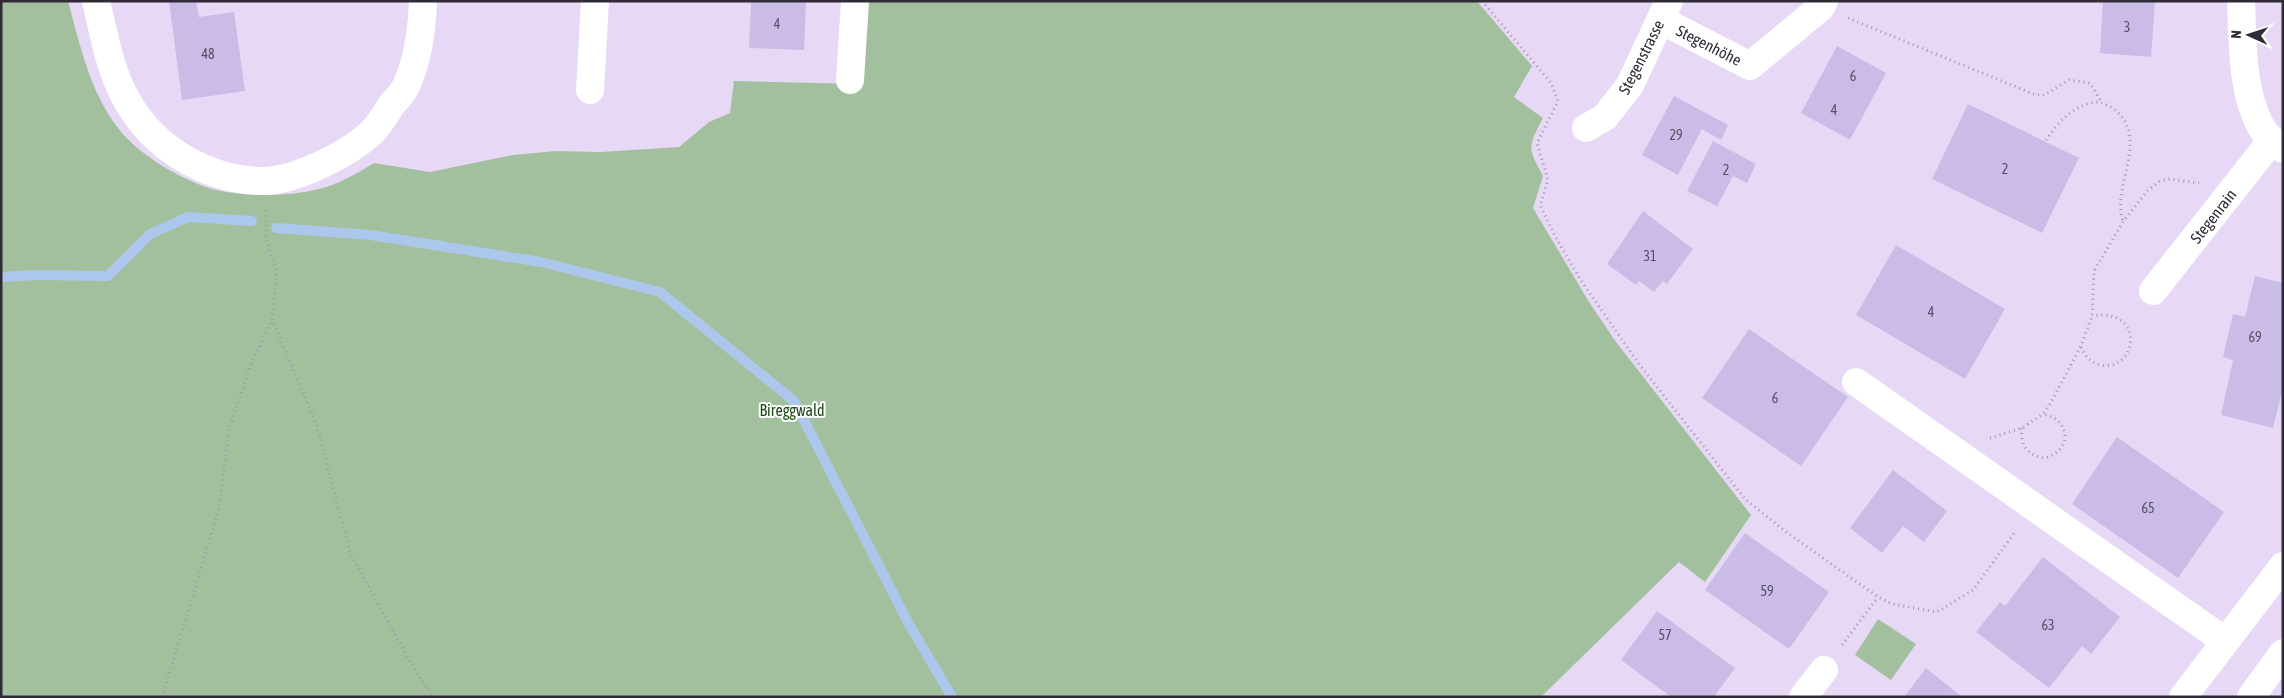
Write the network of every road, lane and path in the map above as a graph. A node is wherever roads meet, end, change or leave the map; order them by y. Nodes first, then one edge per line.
1 (96, 1) edge
2 (423, 1) edge
3 (595, 1) edge
4 (855, 1) edge
5 (1482, 1) edge
6 (2241, 1) edge
7 (1823, 4) edge
8 (1665, 11) edge
9 (850, 80) dead end
10 (590, 90) dead end
11 (2102, 103) junction
12 (1586, 128) dead end
13 (2046, 140) dead end
14 (2277, 144) edge
15 (263, 181) junction
16 (2205, 183) dead end
17 (2123, 222) junction
18 (2153, 291) dead end
19 (2092, 316) junction
20 (272, 319) junction
21 (2081, 346) junction
22 (1856, 382) dead end
23 (2043, 414) junction
24 (2022, 428) junction
25 (1970, 462) junction
26 (2034, 507) junction
27 (2283, 566) edge
28 (1878, 597) junction
29 (1861, 618) dead end
30 (2225, 641) junction
31 (2283, 653) edge
32 (1824, 670) dead end
33 (162, 697) edge
34 (433, 697) edge
35 (1803, 697) edge
36 (2183, 697) edge
37 (2250, 697) edge

1 - 15 street
2 - 15 street
3 - 10 street
4 - 9 street
5 - 28 path
6 - 14 street
7 - 8 street, Stegenhöhe
7 - 11 path
8 - 12 street, Stegenstrasse
11 - 13 path
11 - 17 path
14 - 18 street, Stegenrain
15 - 20 path
16 - 17 path
17 - 19 path
19 - 21 path
19 - 21 path
20 - 33 path
20 - 34 path
21 - 23 path
22 - 25 street
23 - 24 path
23 - 24 path
24 - 25 path
25 - 26 street
26 - 28 path
26 - 30 street
27 - 30 street
28 - 29 path
30 - 36 street
31 - 37 street
32 - 35 street

